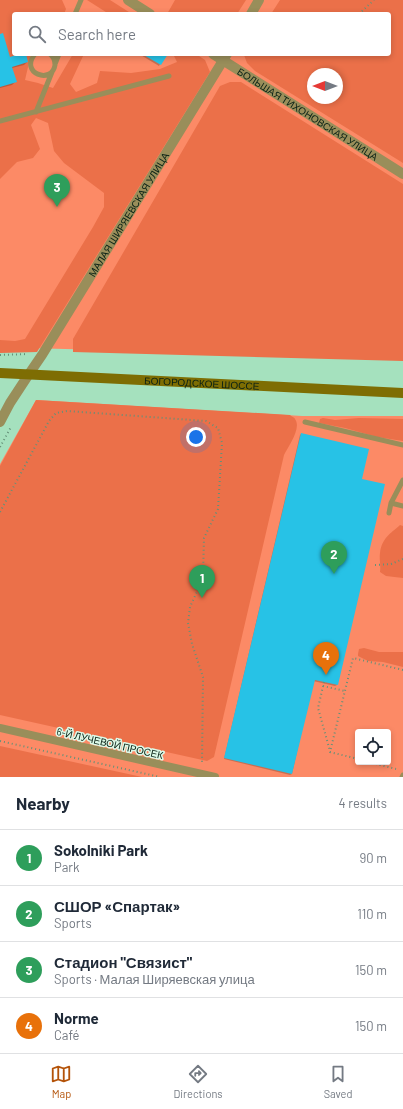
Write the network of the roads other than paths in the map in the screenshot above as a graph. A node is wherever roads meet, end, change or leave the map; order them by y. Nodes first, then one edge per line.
1 (81, 0) edge
2 (128, 0) edge
3 (259, 0) edge
4 (76, 12) edge
5 (147, 12) edge
6 (252, 12) edge
7 (34, 56) edge
8 (51, 56) edge
9 (58, 56) edge
10 (225, 57) edge
11 (55, 64) junction
12 (52, 71) junction
13 (169, 76) dead end
14 (36, 112) junction
15 (0, 122) edge
16 (403, 174) edge
17 (0, 374) edge
18 (29, 374) junction
19 (403, 392) edge
20 (0, 422) edge
21 (305, 422) dead end
22 (403, 446) edge
23 (403, 480) edge
24 (391, 503) junction
25 (403, 506) edge
26 (389, 513) dead end
27 (0, 728) edge
28 (215, 777) edge

1 - 4 lane
2 - 5 street
3 - 6 street
7 - 12 lane
8 - 11 lane
9 - 11 lane
10 - 16 street, БОЛЬШАЯ ТИХОНОВСКАЯ УЛИЦА
10 - 18 street, МАЛАЯ ШИРЯЕВСКАЯ УЛИЦА
11 - 12 lane
12 - 14 lane
13 - 14 lane
14 - 15 lane
17 - 18 main road, БОГОРОДСКОЕ ШОССЕ
18 - 19 main road, БОГОРОДСКОЕ ШОССЕ
18 - 20 street, МАЛАЯ ШИРЯЕВСКАЯ УЛИЦА
21 - 22 lane
23 - 24 lane
24 - 25 lane
24 - 26 lane
27 - 28 street, 6-Й ЛУЧЕВОЙ ПРОСЕК

